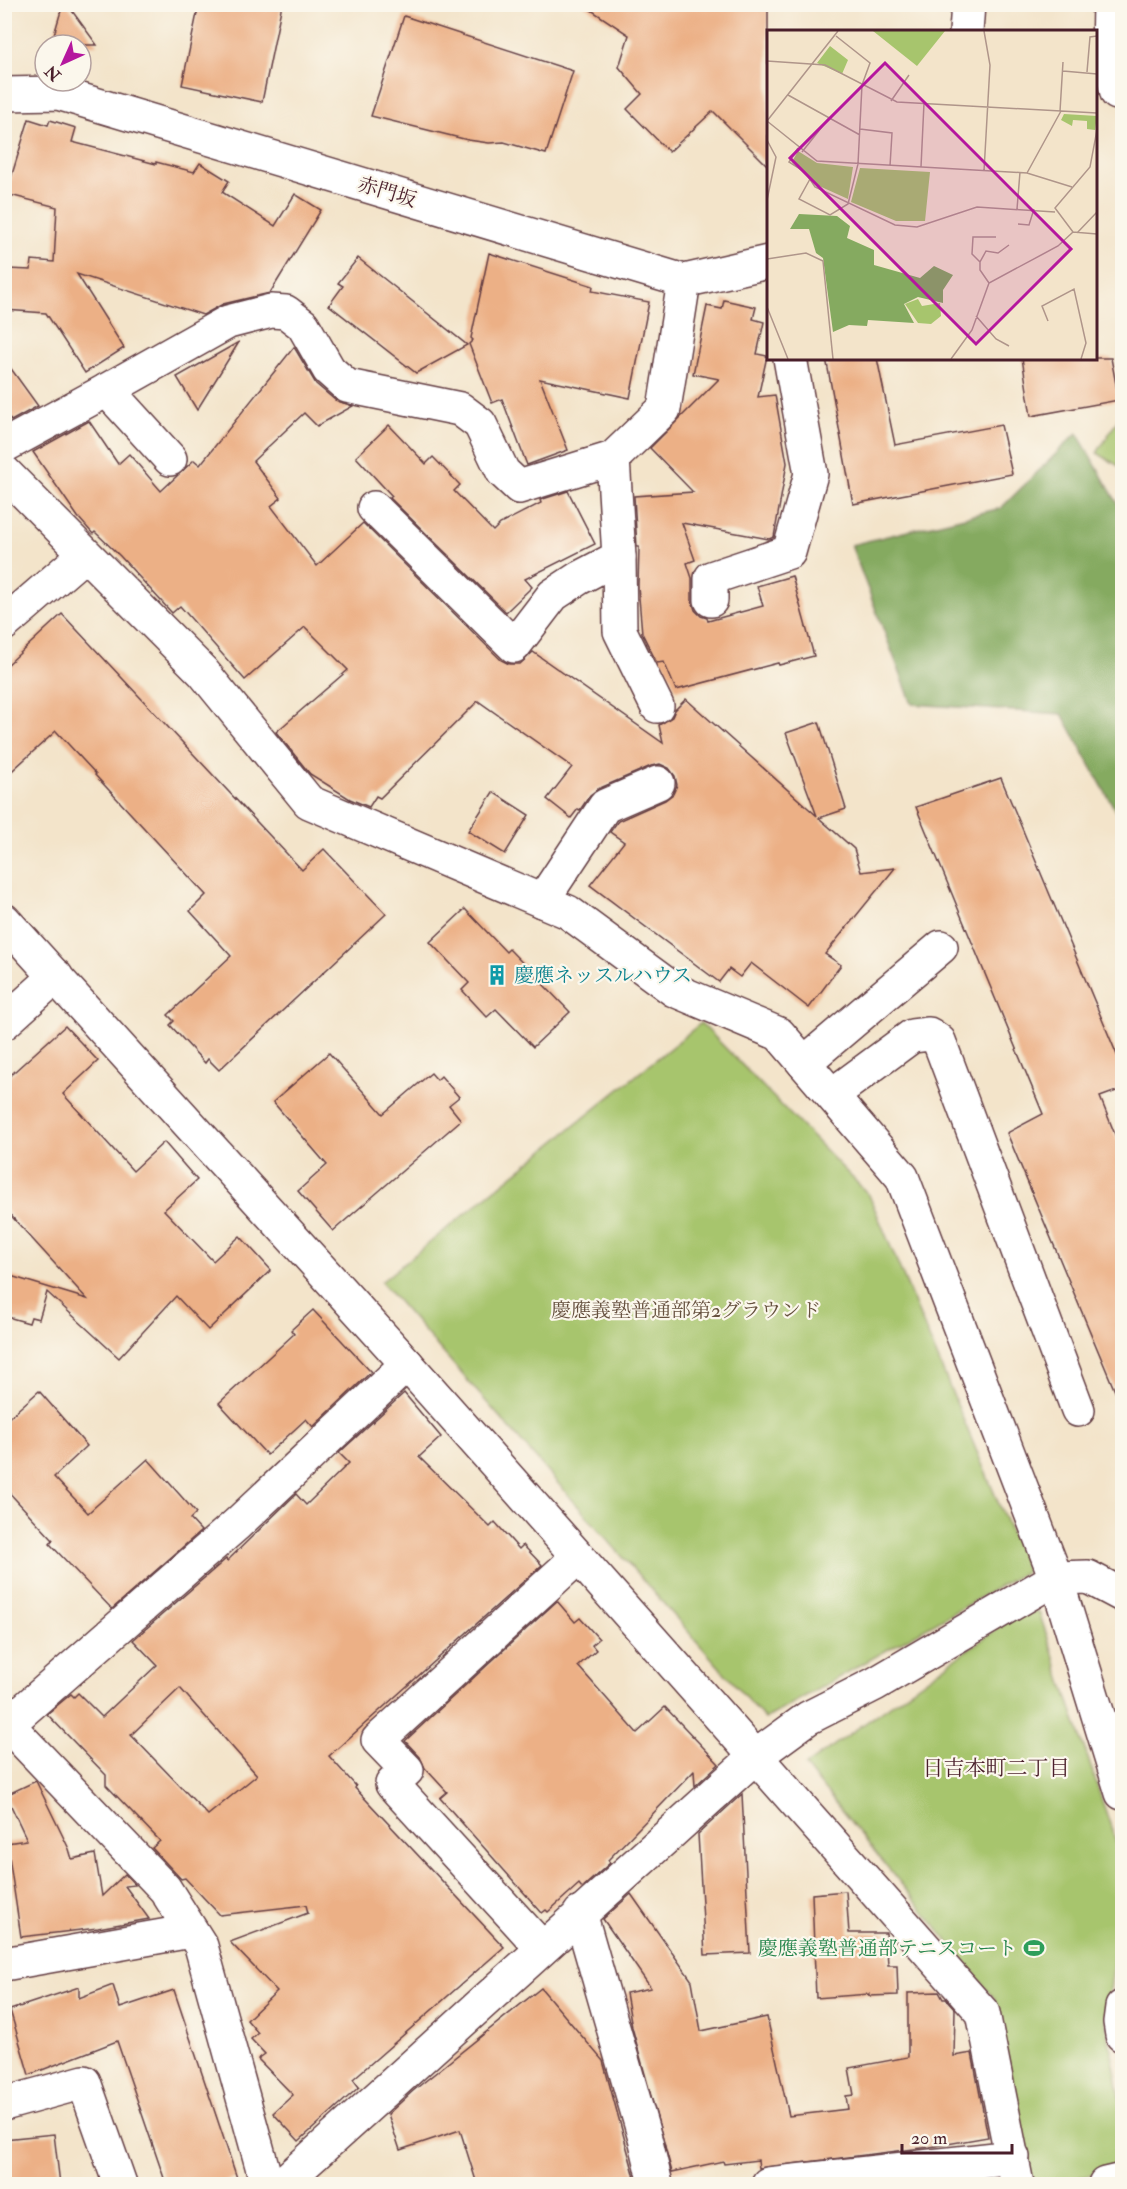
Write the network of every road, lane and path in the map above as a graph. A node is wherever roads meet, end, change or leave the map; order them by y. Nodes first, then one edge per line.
1 (968, 4) edge
2 (1109, 4) edge
3 (966, 30) edge
4 (4, 94) edge
5 (1112, 95) edge
6 (767, 262) edge
7 (684, 281) junction
8 (790, 360) edge
9 (107, 390) junction
10 (4, 446) edge
11 (613, 458) junction
12 (170, 459) dead end
13 (4, 471) edge
14 (374, 508) dead end
15 (85, 554) junction
16 (619, 556) junction
17 (711, 600) dead end
18 (4, 624) edge
19 (657, 706) dead end
20 (658, 783) dead end
21 (542, 901) junction
22 (4, 920) edge
23 (941, 946) dead end
24 (56, 976) junction
25 (4, 1023) edge
26 (804, 1063) junction
27 (832, 1095) junction
28 (407, 1364) junction
29 (1078, 1410) dead end
30 (578, 1557) junction
31 (1056, 1578) junction
32 (1122, 1595) edge
33 (6, 1723) edge
34 (756, 1756) junction
35 (1122, 1792) edge
36 (580, 1913) junction
37 (191, 1931) junction
38 (542, 1948) junction
39 (4, 1964) edge
40 (1122, 2007) edge
41 (1122, 2035) edge
42 (4, 2104) edge
43 (1015, 2171) edge
44 (1122, 2180) edge
45 (120, 2184) edge
46 (267, 2184) edge
47 (282, 2184) edge
48 (657, 2184) edge
49 (768, 2184) edge
50 (1105, 2184) edge

1 - 3 street
2 - 5 street
4 - 7 street, 赤門坂
6 - 7 street, 赤門坂
7 - 11 street
8 - 17 street
9 - 10 street
9 - 11 street
9 - 12 street
11 - 16 street
13 - 15 street
14 - 16 street
15 - 18 street
15 - 21 street
16 - 19 street
20 - 21 street
21 - 26 street
22 - 24 street
23 - 26 street
24 - 25 street
24 - 28 street
26 - 27 street
27 - 29 street
27 - 31 street
28 - 30 street
28 - 33 street
30 - 34 street
30 - 38 street
31 - 32 street
31 - 34 street
31 - 35 street
33 - 37 street
34 - 36 street
34 - 43 street
36 - 38 street
36 - 48 street
37 - 39 street
37 - 46 street
38 - 47 street
40 - 41 street
42 - 45 street
43 - 49 street
44 - 50 street

